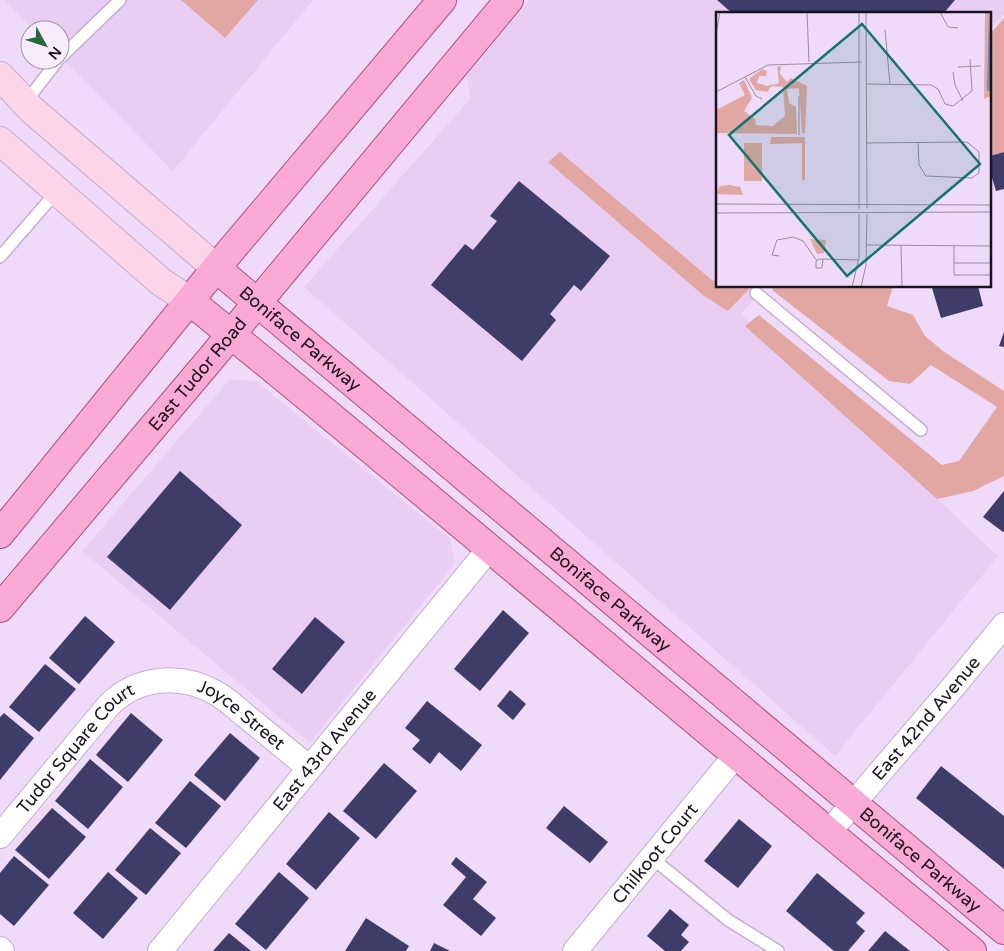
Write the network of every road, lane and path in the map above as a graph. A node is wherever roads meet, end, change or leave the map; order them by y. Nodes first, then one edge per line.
1 (120, 0) edge
2 (442, 0) edge
3 (509, 0) edge
4 (70, 48) edge
5 (50, 70) edge
6 (0, 76) edge
7 (25, 103) junction
8 (0, 141) edge
9 (58, 190) junction
10 (0, 257) edge
11 (216, 268) junction
12 (756, 293) dead end
13 (190, 301) junction
14 (257, 302) junction
15 (231, 334) junction
16 (921, 430) dead end
17 (0, 534) edge
18 (489, 549) junction
19 (0, 608) edge
20 (1004, 625) edge
21 (164, 680) joint
22 (735, 756) junction
23 (309, 768) junction
24 (854, 803) junction
25 (828, 833) junction
26 (0, 836) edge
27 (652, 858) junction
28 (1004, 930) edge
29 (160, 951) edge
30 (575, 951) edge
31 (778, 951) edge
32 (972, 951) edge

1 - 4 lane
2 - 11 main road
3 - 14 main road, East Tudor Road
5 - 7 lane
6 - 7 street
7 - 11 street
8 - 9 street
9 - 10 lane
9 - 13 street
11 - 13 main road
11 - 14 main road, Boniface Parkway
12 - 16 lane
13 - 15 main road
13 - 17 main road
14 - 15 main road, East Tudor Road
14 - 24 main road, Boniface Parkway
15 - 18 main road
15 - 19 main road, East Tudor Road
18 - 22 main road
18 - 23 street, East 43rd Avenue
20 - 24 street, East 42nd Avenue
21 - 23 street, Joyce Street
21 - 26 street, Tudor Square Court
22 - 25 main road
22 - 27 street, Chilkoot Court
23 - 29 street, East 43rd Avenue
24 - 25 street, East 42nd Avenue
24 - 28 main road, Boniface Parkway
25 - 32 main road
27 - 30 street, Chilkoot Court
27 - 31 lane

